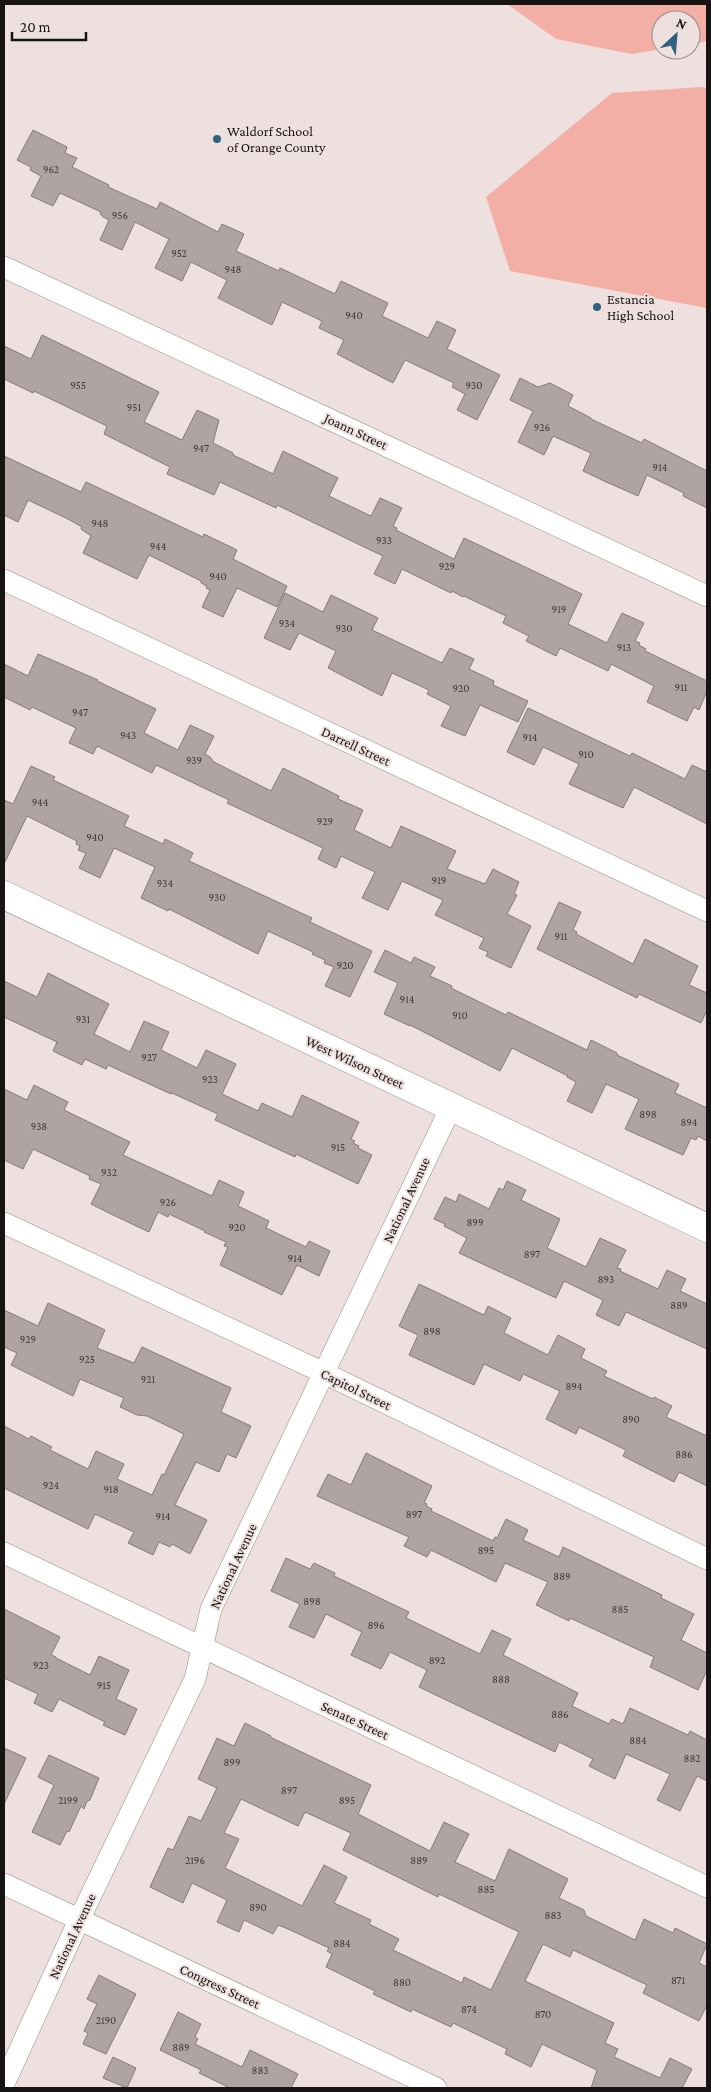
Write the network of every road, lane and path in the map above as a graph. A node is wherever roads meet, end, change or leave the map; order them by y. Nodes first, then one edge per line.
1 (4, 267) edge
2 (4, 580) edge
3 (707, 596) edge
4 (4, 896) edge
5 (707, 911) edge
6 (451, 1107) junction
7 (4, 1223) edge
8 (707, 1228) edge
9 (324, 1373) junction
10 (4, 1553) edge
11 (707, 1560) edge
12 (202, 1647) junction
13 (4, 1884) edge
14 (707, 1887) edge
15 (79, 1920) junction
16 (4, 2084) edge
17 (436, 2088) edge

1 - 3 street, Joann Street
2 - 5 street, Darrell Street
4 - 6 street, West Wilson Street
6 - 8 street, West Wilson Street
6 - 9 street, National Avenue
7 - 9 street, Capitol Street
9 - 11 street, Capitol Street
9 - 12 street, National Avenue
10 - 12 street, Senate Street
12 - 14 street, Senate Street
12 - 15 street, National Avenue
13 - 15 street, Congress Street
15 - 16 street, National Avenue
15 - 17 street, Congress Street

